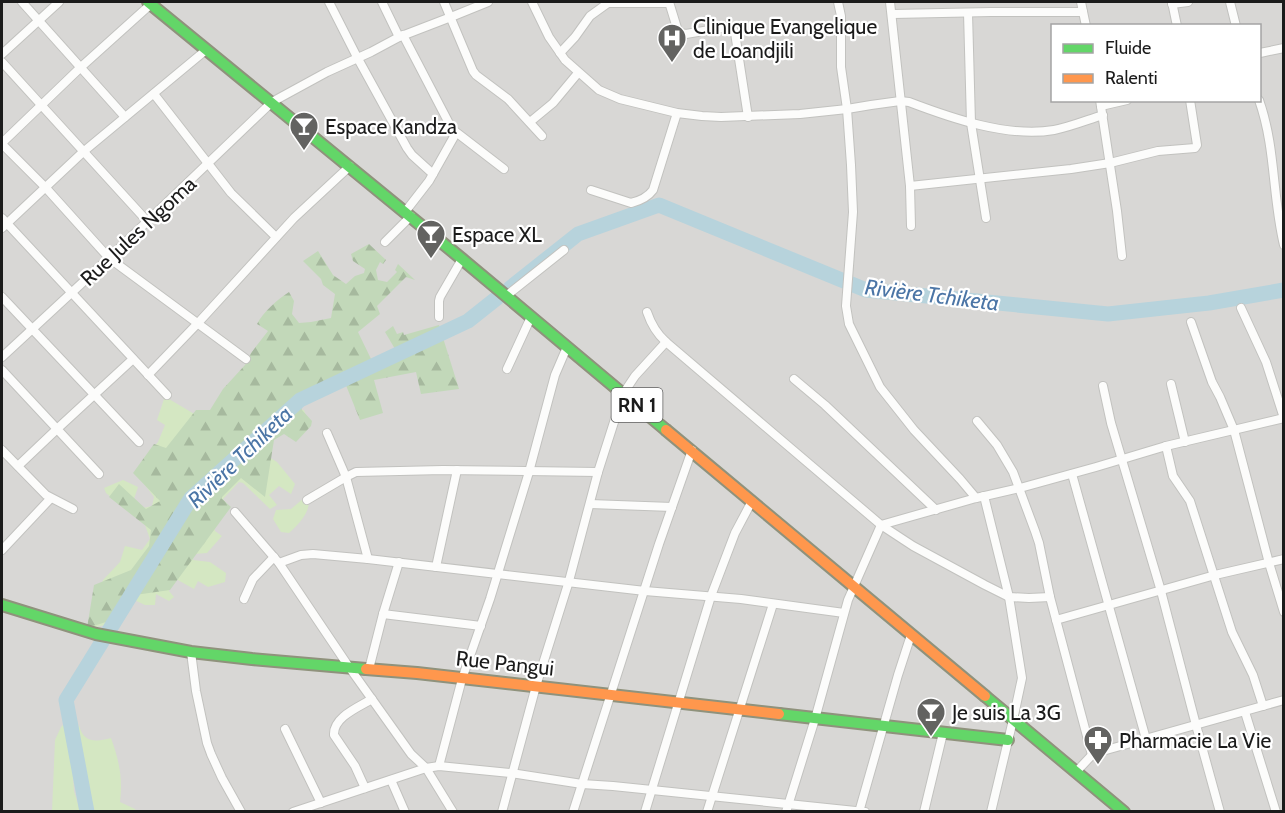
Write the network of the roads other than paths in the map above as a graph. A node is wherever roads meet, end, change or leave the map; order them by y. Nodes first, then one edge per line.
1 (22, 2) edge
2 (59, 2) edge
3 (329, 2) edge
4 (382, 2) edge
5 (444, 2) edge
6 (488, 2) edge
7 (532, 2) edge
8 (669, 2) edge
9 (837, 2) edge
10 (890, 2) edge
11 (1015, 2) edge
12 (1081, 2) edge
13 (1188, 2) edge
14 (1230, 2) edge
15 (149, 3) edge
16 (1172, 3) edge
17 (1015, 12) junction
18 (1083, 12) junction
19 (968, 13) junction
20 (893, 14) junction
21 (451, 17) junction
22 (38, 20) junction
23 (1086, 24) edge
24 (1177, 24) edge
25 (1236, 24) edge
26 (401, 36) junction
27 (1284, 48) edge
28 (206, 50) junction
29 (1261, 52) edge
30 (560, 53) junction
31 (2, 54) edge
32 (357, 57) junction
33 (2, 62) edge
34 (81, 67) junction
35 (578, 73) junction
36 (154, 94) junction
37 (900, 101) junction
38 (272, 102) junction
39 (1190, 102) edge
40 (1260, 102) edge
41 (1100, 103) edge
42 (42, 106) junction
43 (847, 109) junction
44 (677, 112) junction
45 (1103, 115) junction
46 (125, 117) junction
47 (748, 117) junction
48 (530, 122) junction
49 (971, 123) junction
50 (456, 133) junction
51 (542, 136) dead end
52 (2, 143) edge
53 (84, 152) junction
54 (1110, 163) junction
55 (208, 164) junction
56 (350, 166) junction
57 (504, 169) dead end
58 (434, 174) junction
59 (980, 177) junction
60 (910, 186) junction
61 (46, 188) junction
62 (591, 190) dead end
63 (408, 214) junction
64 (986, 218) dead end
65 (147, 221) junction
66 (3, 223) edge
67 (911, 226) dead end
68 (276, 237) junction
69 (385, 242) dead end
70 (1284, 245) edge
71 (564, 250) dead end
72 (1122, 256) dead end
73 (110, 258) junction
74 (462, 259) junction
75 (71, 293) junction
76 (506, 296) junction
77 (2, 297) edge
78 (1241, 308) dead end
79 (647, 312) dead end
80 (439, 317) dead end
81 (531, 317) junction
82 (1191, 321) dead end
83 (198, 323) junction
84 (33, 329) junction
85 (666, 342) junction
86 (567, 347) junction
87 (2, 357) edge
88 (133, 359) junction
89 (246, 359) dead end
90 (507, 369) dead end
91 (2, 370) edge
92 (148, 375) junction
93 (794, 379) dead end
94 (1172, 384) dead end
95 (1103, 386) dead end
96 (95, 394) junction
97 (623, 394) junction
98 (167, 395) dead end
99 (1284, 418) edge
100 (977, 421) dead end
101 (57, 429) junction
102 (1234, 430) junction
103 (327, 433) dead end
104 (140, 442) dead end
105 (1185, 442) junction
106 (1166, 446) junction
107 (692, 450) junction
108 (2, 453) edge
109 (1122, 460) junction
110 (18, 466) junction
111 (457, 470) junction
112 (530, 472) junction
113 (598, 472) junction
114 (99, 474) dead end
115 (1072, 474) junction
116 (346, 477) junction
117 (1020, 488) junction
118 (980, 497) junction
119 (50, 499) junction
120 (308, 500) dead end
121 (752, 501) junction
122 (590, 504) junction
123 (672, 507) junction
124 (73, 509) dead end
125 (936, 510) junction
126 (235, 512) dead end
127 (881, 525) junction
128 (2, 550) edge
129 (369, 559) junction
130 (1284, 559) edge
131 (277, 560) junction
132 (399, 562) junction
133 (1269, 563) junction
134 (436, 567) junction
135 (498, 573) junction
136 (1215, 575) junction
137 (569, 581) junction
138 (853, 586) junction
139 (645, 591) junction
140 (1161, 591) junction
141 (711, 596) junction
142 (1010, 597) junction
143 (1050, 597) junction
144 (244, 599) dead end
145 (773, 604) junction
146 (2, 605) edge
147 (1109, 606) junction
148 (1284, 612) edge
149 (844, 613) junction
150 (383, 614) junction
151 (1056, 620) junction
152 (481, 627) junction
153 (911, 635) junction
154 (191, 652) junction
155 (349, 667) junction
156 (369, 669) junction
157 (462, 679) junction
158 (536, 686) junction
159 (611, 695) junction
160 (372, 699) junction
161 (1284, 700) edge
162 (679, 703) junction
163 (1263, 706) junction
164 (739, 710) junction
165 (1245, 712) junction
166 (815, 719) junction
167 (1013, 720) junction
168 (1196, 725) junction
169 (883, 726) junction
170 (285, 729) dead end
171 (943, 733) junction
172 (1146, 739) junction
173 (1008, 740) junction
174 (1092, 755) junction
175 (439, 766) junction
176 (426, 768) junction
177 (1076, 772) junction
178 (511, 773) junction
179 (391, 780) junction
180 (582, 784) junction
181 (365, 788) junction
182 (651, 791) junction
183 (712, 796) junction
184 (321, 803) junction
185 (788, 807) edge
186 (311, 809) edge
187 (860, 811) edge
188 (242, 812) edge
189 (293, 812) edge
190 (405, 812) edge
191 (453, 812) edge
192 (502, 812) edge
193 (573, 812) edge
194 (645, 812) edge
195 (707, 812) edge
196 (865, 812) edge
197 (924, 812) edge
198 (991, 812) edge
199 (1124, 812) edge
200 (1220, 812) edge
201 (1276, 812) edge

1 - 22 street
2 - 22 street
3 - 32 street
4 - 26 street
5 - 21 street
6 - 21 street, Rue Jules Ngoma
7 - 30 street
8 - 30 street
8 - 47 street
9 - 43 street
10 - 20 street
11 - 17 street
12 - 18 street
13 - 16 street
14 - 25 street
15 - 28 main road, RN 1
15 - 34 street
16 - 24 street
17 - 18 street
17 - 19 street
18 - 23 street
19 - 20 street
19 - 49 street
20 - 37 street
21 - 26 street, Rue Jules Ngoma
21 - 48 street
22 - 31 street
22 - 34 street
26 - 32 street, Rue Jules Ngoma
26 - 50 street
27 - 29 street
28 - 36 street
28 - 38 main road, RN 1
30 - 35 street
32 - 38 street, Rue Jules Ngoma
32 - 58 street
33 - 42 street
34 - 42 street
34 - 46 street
35 - 44 street
35 - 48 street
36 - 46 street
36 - 55 street
37 - 43 street
37 - 49 street
37 - 60 street
38 - 55 street, Rue Jules Ngoma
38 - 56 main road, RN 1
39 - 54 street
40 - 70 street
41 - 45 street
42 - 52 street
42 - 53 street
43 - 47 street
43 - 118 street
44 - 47 street
44 - 62 street
45 - 49 street
45 - 54 street
46 - 53 street
48 - 51 street
49 - 59 street
50 - 57 street
50 - 58 street
52 - 61 street
53 - 61 street
53 - 65 street
54 - 59 street
54 - 72 street
55 - 65 street, Rue Jules Ngoma
55 - 68 street
56 - 63 main road, RN 1
56 - 68 street
58 - 63 street
59 - 60 street
59 - 64 street
60 - 67 street
61 - 66 street
61 - 73 street
63 - 69 street
63 - 74 main road, RN 1
65 - 73 street, Rue Jules Ngoma
66 - 75 street
68 - 83 street
71 - 76 street
73 - 75 street, Rue Jules Ngoma
73 - 83 street
74 - 76 main road, RN 1
74 - 80 street
75 - 84 street, Rue Jules Ngoma
75 - 88 street
76 - 81 main road, RN 1
77 - 84 street
78 - 99 street
79 - 85 street
81 - 86 main road, RN 1
81 - 90 street
82 - 102 street
83 - 89 street
83 - 92 street
84 - 87 street, Rue Jules Ngoma
84 - 96 street
85 - 97 street
85 - 127 street
86 - 97 main road, RN 1
86 - 112 street
88 - 92 street
88 - 96 street
91 - 101 street
92 - 98 street
93 - 125 street
94 - 105 street
95 - 109 street
96 - 101 street
96 - 104 street
97 - 107 main road, RN 1
97 - 113 street
99 - 102 street
100 - 117 street
101 - 110 street
101 - 114 street
102 - 105 street
102 - 133 street
103 - 116 street
105 - 106 street
106 - 109 street
106 - 136 street
107 - 121 main road, RN 1
107 - 123 street
108 - 110 street
109 - 115 street
109 - 140 street
110 - 119 street
111 - 112 street
111 - 116 street
111 - 134 street
112 - 113 street
112 - 135 street
113 - 122 street
115 - 117 street
115 - 147 street
116 - 120 street
116 - 129 street
117 - 118 street
117 - 143 street
118 - 125 street
118 - 142 street
119 - 124 street
119 - 128 street
121 - 138 main road, RN 1
121 - 141 street
122 - 123 street
122 - 137 street
123 - 139 street
125 - 127 street
126 - 131 street
127 - 138 street
127 - 142 street
129 - 131 street
129 - 132 street
130 - 133 street
131 - 144 street
131 - 155 street
132 - 134 street
132 - 150 street
133 - 136 street
133 - 148 street
134 - 135 street
135 - 137 street
135 - 152 street
136 - 140 street
136 - 163 street
137 - 139 street
137 - 158 street
138 - 149 street
138 - 153 main road, RN 1
139 - 141 street
139 - 159 street
140 - 147 street
140 - 168 street
141 - 145 street
141 - 162 street
142 - 143 street
142 - 167 street
143 - 151 street
145 - 149 street
145 - 164 street
146 - 154 main road, Rue Pangui
147 - 151 street
147 - 172 street
149 - 166 street
150 - 152 street
150 - 156 street
151 - 174 street
152 - 157 street
153 - 167 main road, RN 1
153 - 169 street
154 - 155 main road, Rue Pangui
154 - 188 street
155 - 156 main road, Rue Pangui
155 - 160 street
156 - 157 main road, Rue Pangui
157 - 158 main road, Rue Pangui
157 - 175 street
158 - 159 main road, Rue Pangui
158 - 178 street
159 - 162 main road, Rue Pangui
159 - 180 street
160 - 176 street
160 - 181 street
161 - 163 street
162 - 164 main road, Rue Pangui
162 - 182 street
163 - 165 street
164 - 166 main road, Rue Pangui
164 - 183 street
165 - 168 street
165 - 201 street
166 - 169 main road, Rue Pangui
166 - 185 street
167 - 173 street
167 - 177 main road, RN 1
168 - 172 street
168 - 200 street
169 - 171 main road, Rue Pangui
169 - 187 street
170 - 184 street
171 - 173 main road, Rue Pangui
171 - 197 street
172 - 174 street
173 - 198 street
174 - 177 street
175 - 176 street
175 - 178 street
176 - 179 street
176 - 191 street
177 - 199 main road, RN 1
178 - 180 street
178 - 192 street
179 - 181 street
179 - 190 street
180 - 182 street
180 - 193 street
181 - 184 street
182 - 183 street
182 - 194 street
183 - 185 street
183 - 195 street
184 - 186 street
185 - 187 street
186 - 189 street
187 - 196 street

